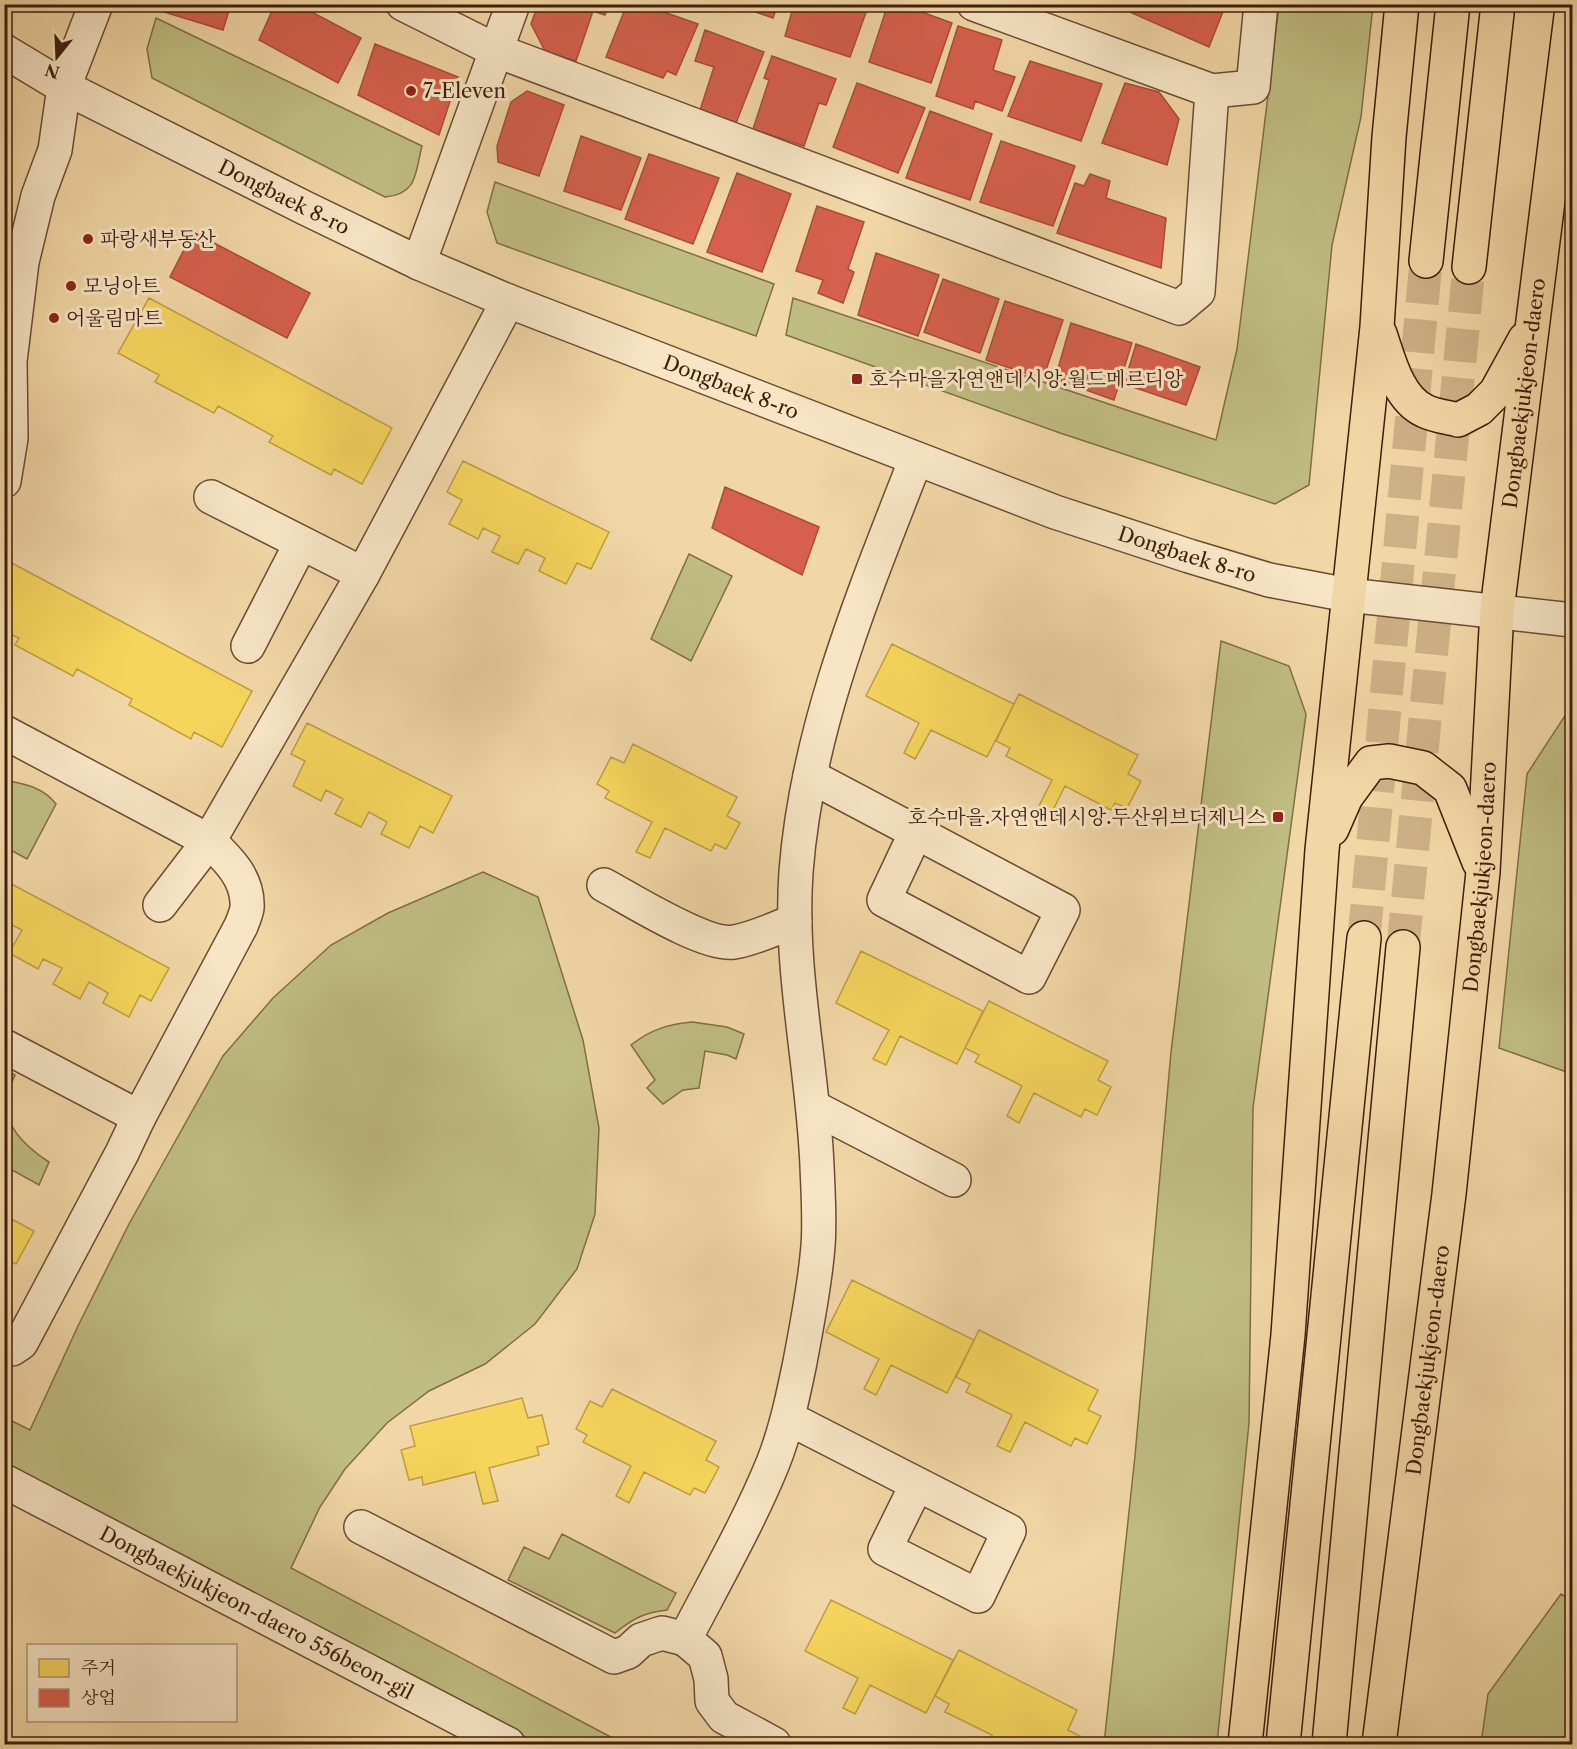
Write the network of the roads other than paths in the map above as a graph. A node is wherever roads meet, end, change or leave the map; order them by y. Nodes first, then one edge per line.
1 (96, 4) edge
2 (402, 4) edge
3 (513, 4) edge
4 (974, 4) edge
5 (1262, 4) edge
6 (1402, 4) edge
7 (1453, 4) edge
8 (1497, 4) edge
9 (1572, 8) edge
10 (495, 50) junction
11 (4, 51) edge
12 (64, 87) junction
13 (1212, 91) junction
14 (1426, 261) tunnel mouth
15 (419, 263) junction
16 (1469, 267) tunnel mouth
17 (508, 301) junction
18 (1533, 326) junction
19 (1377, 327) junction
20 (916, 459) junction
21 (4, 481) edge
22 (211, 497) dead end
23 (301, 543) junction
24 (363, 574) junction
25 (1348, 595) junction
26 (1497, 610) junction
27 (1572, 620) edge
28 (248, 646) dead end
29 (4, 732) edge
30 (810, 776) junction
31 (916, 832) junction
32 (208, 841) junction
33 (1323, 850) junction
34 (1483, 872) junction
35 (604, 885) dead end
36 (160, 904) dead end
37 (795, 921) junction
38 (1364, 938) tunnel mouth
39 (1403, 947) tunnel mouth
40 (4, 1046) edge
41 (813, 1107) junction
42 (139, 1117) junction
43 (954, 1180) dead end
44 (4, 1349) edge
45 (788, 1418) junction
46 (4, 1481) edge
47 (916, 1484) dead end
48 (361, 1527) dead end
49 (685, 1639) junction
50 (508, 1744) edge
51 (774, 1744) edge
52 (1245, 1744) edge
53 (1283, 1744) edge
54 (1329, 1744) edge
55 (1378, 1744) edge

1 - 12 street
2 - 10 street
3 - 10 street
4 - 13 street
5 - 13 street
6 - 19 main road
7 - 14 main road
8 - 16 main road
9 - 18 main road, Dongbaekjukjeon-daero
10 - 13 street
10 - 15 street
11 - 12 street, Dongbaek 8-ro
12 - 15 street, Dongbaek 8-ro
12 - 21 street
15 - 17 street, Dongbaek 8-ro
17 - 20 street, Dongbaek 8-ro
17 - 24 street
18 - 19 main road
18 - 26 main road, Dongbaekjukjeon-daero
19 - 25 main road
20 - 25 street, Dongbaek 8-ro
20 - 30 street
22 - 23 street
23 - 24 street
23 - 28 street
24 - 32 street
25 - 26 street, Dongbaek 8-ro
25 - 33 main road
26 - 27 street, Dongbaek 8-ro
26 - 34 main road, Dongbaekjukjeon-daero
29 - 32 street
30 - 31 street
30 - 37 street
31 - 31 street
32 - 36 street
32 - 42 street
33 - 34 main road
33 - 52 main road
34 - 55 main road, Dongbaekjukjeon-daero
35 - 37 street
37 - 41 street
38 - 53 main road
39 - 54 main road
40 - 42 street
41 - 43 street
41 - 45 street
42 - 44 street
45 - 47 street
45 - 49 street
46 - 50 street, Dongbaekjukjeon-daero 556beon-gil
48 - 49 street
49 - 51 street

